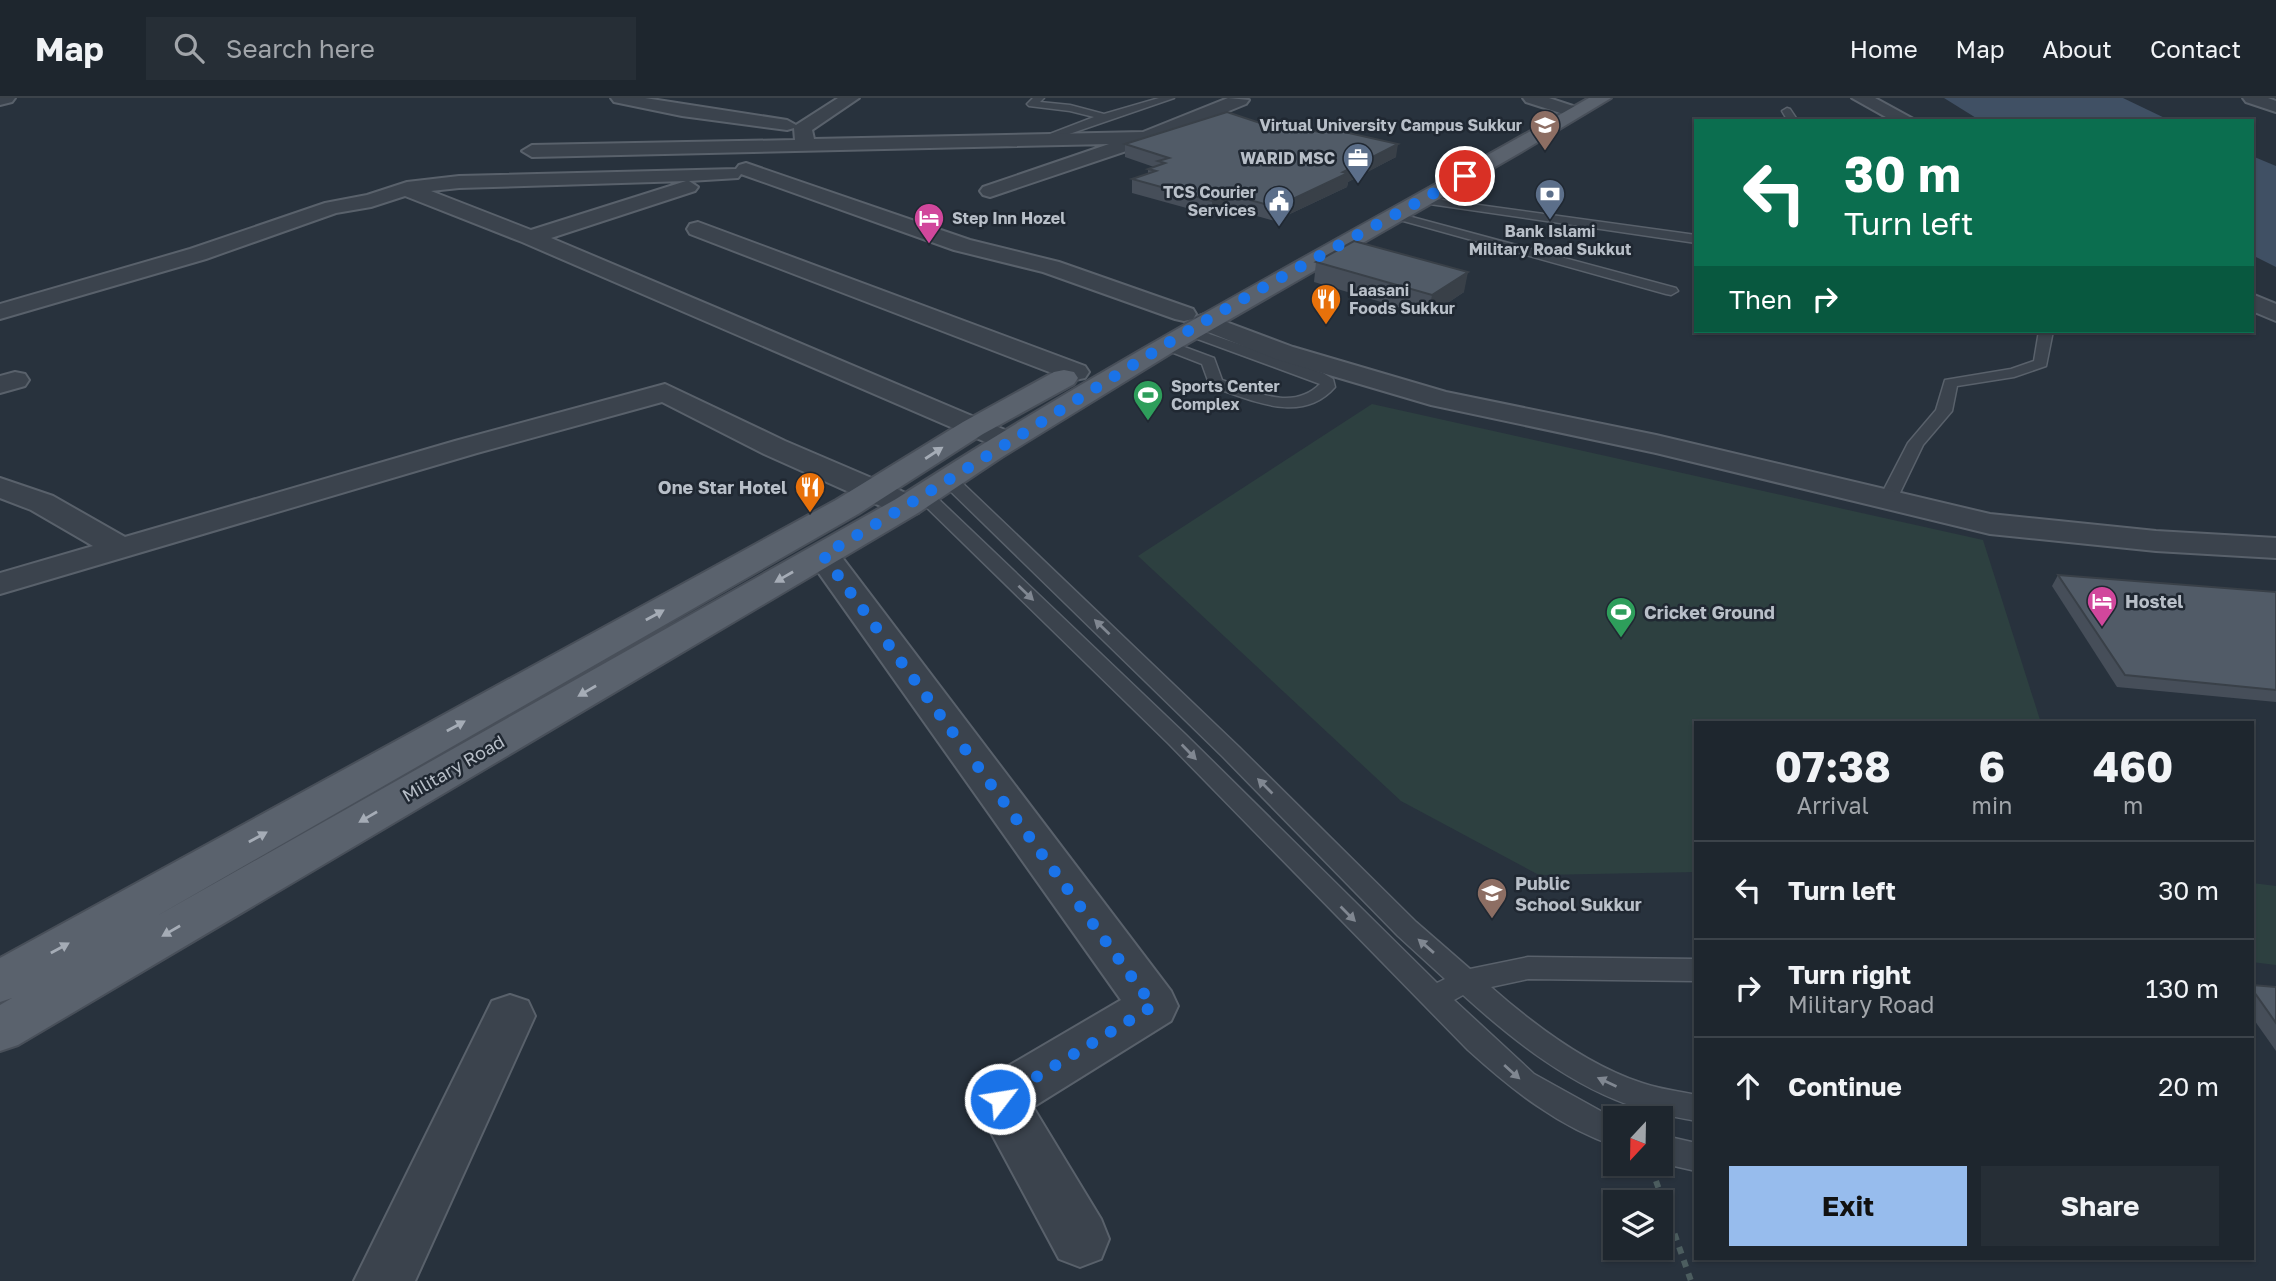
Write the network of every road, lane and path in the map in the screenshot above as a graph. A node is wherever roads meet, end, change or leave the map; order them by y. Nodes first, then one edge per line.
1 (6, 98) edge
2 (620, 98) edge
3 (850, 98) edge
4 (1039, 98) edge
5 (1237, 98) edge
6 (1532, 98) edge
7 (1602, 98) edge
8 (1861, 98) edge
9 (2252, 98) edge
10 (1159, 99) edge
11 (0, 100) edge
12 (1568, 106) edge
13 (2276, 107) edge
14 (1787, 111) dead end
15 (1104, 117) junction
16 (1792, 119) edge
17 (1904, 119) edge
18 (804, 136) junction
19 (1146, 138) junction
20 (1046, 139) junction
21 (828, 143) junction
22 (532, 151) dead end
23 (738, 172) junction
24 (407, 188) junction
25 (990, 191) dead end
26 (1420, 200) junction
27 (1393, 215) junction
28 (698, 229) dead end
29 (530, 237) junction
30 (1694, 239) edge
31 (1671, 292) dead end
32 (41, 302) junction
33 (2254, 302) edge
34 (0, 304) edge
35 (0, 312) edge
36 (2276, 314) edge
37 (1193, 322) junction
38 (2046, 333) edge
39 (1166, 345) junction
40 (1075, 372) junction
41 (973, 428) junction
42 (1007, 441) junction
43 (948, 479) junction
44 (0, 487) edge
45 (902, 497) junction
46 (1887, 501) junction
47 (121, 548) junction
48 (2276, 548) edge
49 (1022, 550) junction
50 (823, 555) junction
51 (993, 562) junction
52 (0, 584) edge
53 (1694, 970) edge
54 (1466, 981) junction
55 (0, 982) edge
56 (1434, 997) junction
57 (510, 1016) dead end
58 (0, 1030) edge
59 (1640, 1106) edge
60 (1673, 1108) edge
61 (1694, 1108) edge
62 (1603, 1128) edge
63 (1694, 1157) edge
64 (1673, 1161) edge
65 (1662, 1176) edge
66 (1080, 1239) dead end
67 (384, 1281) edge
68 (1690, 1281) edge

1 - 11 street
2 - 18 street
3 - 18 street
4 - 15 lane
5 - 19 street
6 - 12 street
7 - 12 main road
8 - 17 street
9 - 13 street
10 - 15 lane
12 - 26 main road
12 - 37 main road
14 - 16 lane
15 - 20 lane
18 - 21 street
18 - 22 street
19 - 20 street
19 - 25 street
20 - 21 street
21 - 23 street
23 - 24 street
23 - 29 street
23 - 37 street
24 - 29 street
24 - 32 street
26 - 27 main road
26 - 30 lane
27 - 31 lane
27 - 37 main road
28 - 40 street
29 - 41 street
32 - 34 street
32 - 35 street
33 - 36 street
37 - 39 main road
37 - 39 lane
37 - 40 main road
37 - 46 street
38 - 46 lane
39 - 42 main road
40 - 41 main road
41 - 42 street
45 -> 41 main road
42 - 43 main road
43 - 45 main road
43 - 49 lane
44 - 47 street
45 - 47 street
45 - 50 main road, Military Road
45 - 51 lane
55 -> 45 main road, Military Road
46 - 48 street
47 - 52 street
49 - 51 lane
54 -> 49 lane
50 -> 58 main road, Military Road
50 - 66 street
51 -> 56 lane
53 - 54 lane
54 - 56 lane
59 -> 54 lane
56 -> 62 lane
57 - 67 street
60 - 61 lane
63 - 64 lane
65 - 68 path

